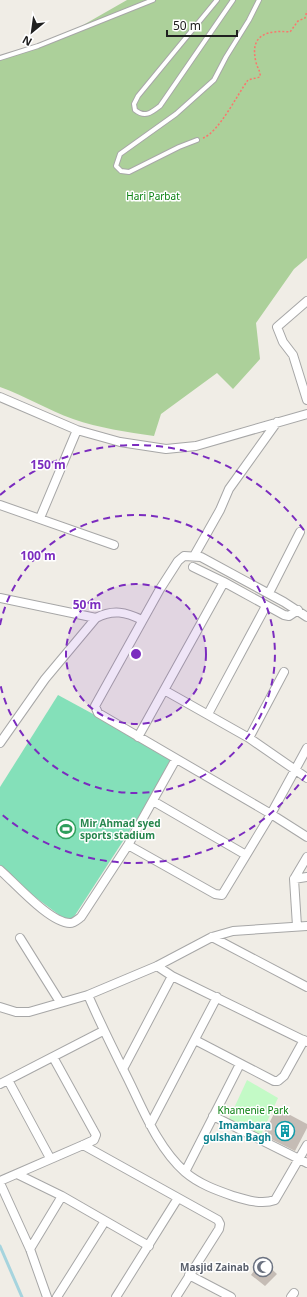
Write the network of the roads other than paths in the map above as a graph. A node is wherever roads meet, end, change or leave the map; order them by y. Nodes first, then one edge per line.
1 (153, 0) edge
2 (217, 0) edge
3 (233, 0) edge
4 (259, 0) edge
5 (0, 58) edge
6 (197, 140) road end
7 (307, 301) edge
8 (0, 397) edge
9 (307, 400) edge
10 (307, 414) edge
11 (277, 422) junction
12 (77, 430) junction
13 (0, 505) edge
14 (40, 518) junction
15 (300, 532) dead end
16 (114, 545) dead end
17 (194, 556) junction
18 (193, 567) dead end
19 (224, 582) junction
20 (269, 593) junction
21 (0, 598) edge
22 (266, 606) junction
23 (298, 610) junction
24 (307, 617) edge
25 (96, 618) junction
26 (142, 620) junction
27 (284, 672) dead end
28 (164, 690) junction
29 (208, 714) junction
30 (138, 737) junction
31 (248, 738) junction
32 (0, 743) edge
33 (307, 748) edge
34 (176, 759) junction
35 (296, 770) junction
36 (307, 778) edge
37 (153, 801) junction
38 (271, 814) junction
39 (307, 837) edge
40 (128, 845) junction
41 (246, 855) junction
42 (307, 857) edge
43 (0, 870) edge
44 (307, 877) edge
45 (294, 879) junction
46 (297, 926) junction
47 (307, 926) edge
48 (212, 937) junction
49 (20, 938) dead end
50 (157, 966) junction
51 (172, 976) junction
52 (307, 987) edge
53 (88, 994) junction
54 (217, 997) junction
55 (60, 1002) junction
56 (0, 1007) edge
57 (103, 1031) junction
58 (195, 1040) junction
59 (305, 1041) edge
60 (53, 1057) junction
61 (240, 1064) junction
62 (123, 1069) junction
63 (8, 1080) junction
64 (0, 1084) edge
65 (213, 1116) junction
66 (150, 1125) junction
67 (83, 1145) junction
68 (307, 1145) edge
69 (50, 1158) junction
70 (303, 1162) edge
71 (185, 1172) junction
72 (17, 1174) junction
73 (0, 1182) edge
74 (62, 1196) junction
75 (178, 1198) junction
76 (105, 1221) junction
77 (149, 1246) junction
78 (30, 1250) junction
79 (190, 1275) junction
80 (47, 1297) edge
81 (57, 1297) edge
82 (116, 1297) edge
83 (176, 1297) edge
84 (231, 1297) edge

1 - 5 lane
2 - 3 lane
4 - 6 lane
7 - 9 street
8 - 12 street
10 - 11 street
11 - 12 street
11 - 17 street
12 - 14 street
13 - 14 street
14 - 16 street
15 - 20 street
17 - 20 street
17 - 26 street
18 - 19 street
19 - 22 street
19 - 28 street
20 - 23 street
21 - 25 street
22 - 23 street
22 - 29 street
23 - 24 street
25 - 26 street
25 - 32 street
26 - 30 street
27 - 31 street
28 - 29 street
28 - 30 street
29 - 31 street
30 - 34 street
31 - 35 street
33 - 35 street
34 - 37 street
34 - 38 street
35 - 36 street
35 - 38 street
37 - 40 street
37 - 41 street
38 - 39 street
38 - 41 street
40 - 41 street
40 - 43 street
42 - 45 street
44 - 45 street
45 - 46 street
46 - 47 street
46 - 48 street
48 - 50 street
48 - 52 street
49 - 55 street
50 - 51 street
50 - 53 street
51 - 54 street
51 - 62 street
53 - 55 street
53 - 57 street
54 - 58 street
54 - 59 street
55 - 56 street
57 - 60 street
57 - 62 street
58 - 61 street
58 - 66 street
59 - 61 street
60 - 63 street
60 - 67 street
61 - 65 street
62 - 66 street
63 - 64 street
63 - 69 street
65 - 70 street
65 - 71 street
66 - 71 street
67 - 69 street
67 - 75 street
68 - 70 street
69 - 72 street
70 - 71 street
72 - 73 street
72 - 74 street
73 - 78 street
74 - 76 street
74 - 78 street
75 - 77 street
75 - 79 street
76 - 77 street
76 - 81 street
77 - 82 street
78 - 80 street
79 - 83 street
79 - 84 street

